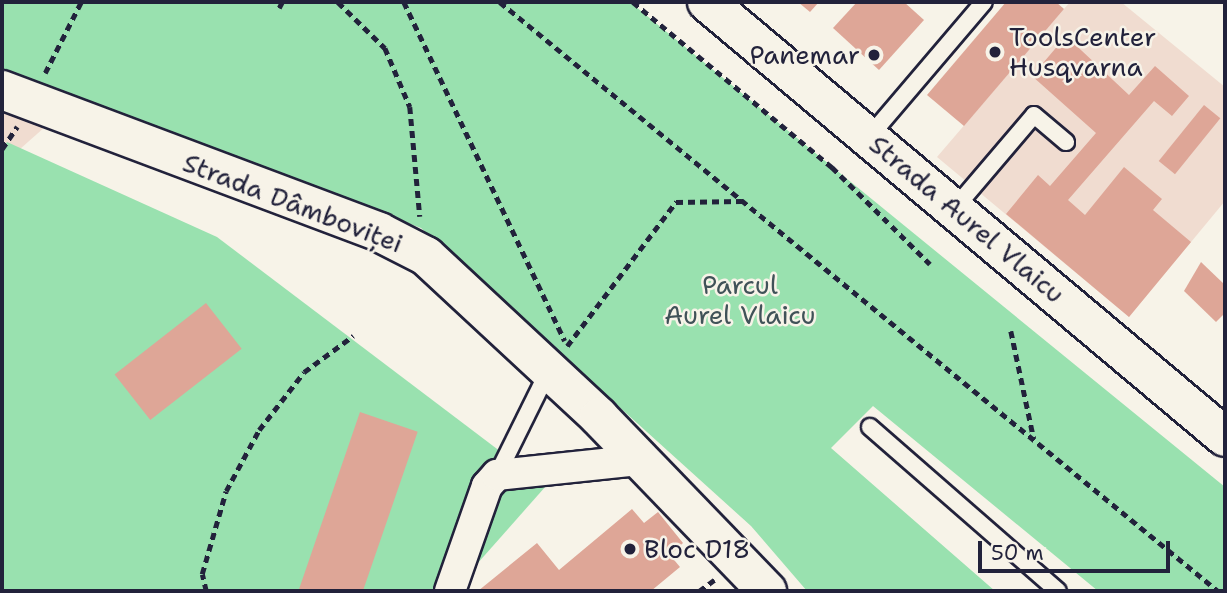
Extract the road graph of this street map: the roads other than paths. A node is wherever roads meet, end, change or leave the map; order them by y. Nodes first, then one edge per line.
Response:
1 (708, 2) edge
2 (984, 2) edge
3 (17, 105) edge
4 (869, 137) junction
5 (1066, 142) dead end
6 (954, 209) junction
7 (558, 357) junction
8 (870, 427) dead end
9 (1225, 438) edge
10 (640, 460) junction
11 (497, 475) junction
12 (450, 591) edge
13 (767, 591) edge
14 (1058, 591) edge

1 - 4 street, Strada Aurel Vlaicu
2 - 4 lane
3 - 7 street, Strada Dâmboviței
4 - 6 street, Strada Aurel Vlaicu
5 - 6 lane
6 - 9 street, Strada Aurel Vlaicu
7 - 10 street, Strada Dâmboviței
7 - 11 lane
8 - 14 lane
10 - 11 street
10 - 13 street, Strada Dâmboviței
11 - 12 street

